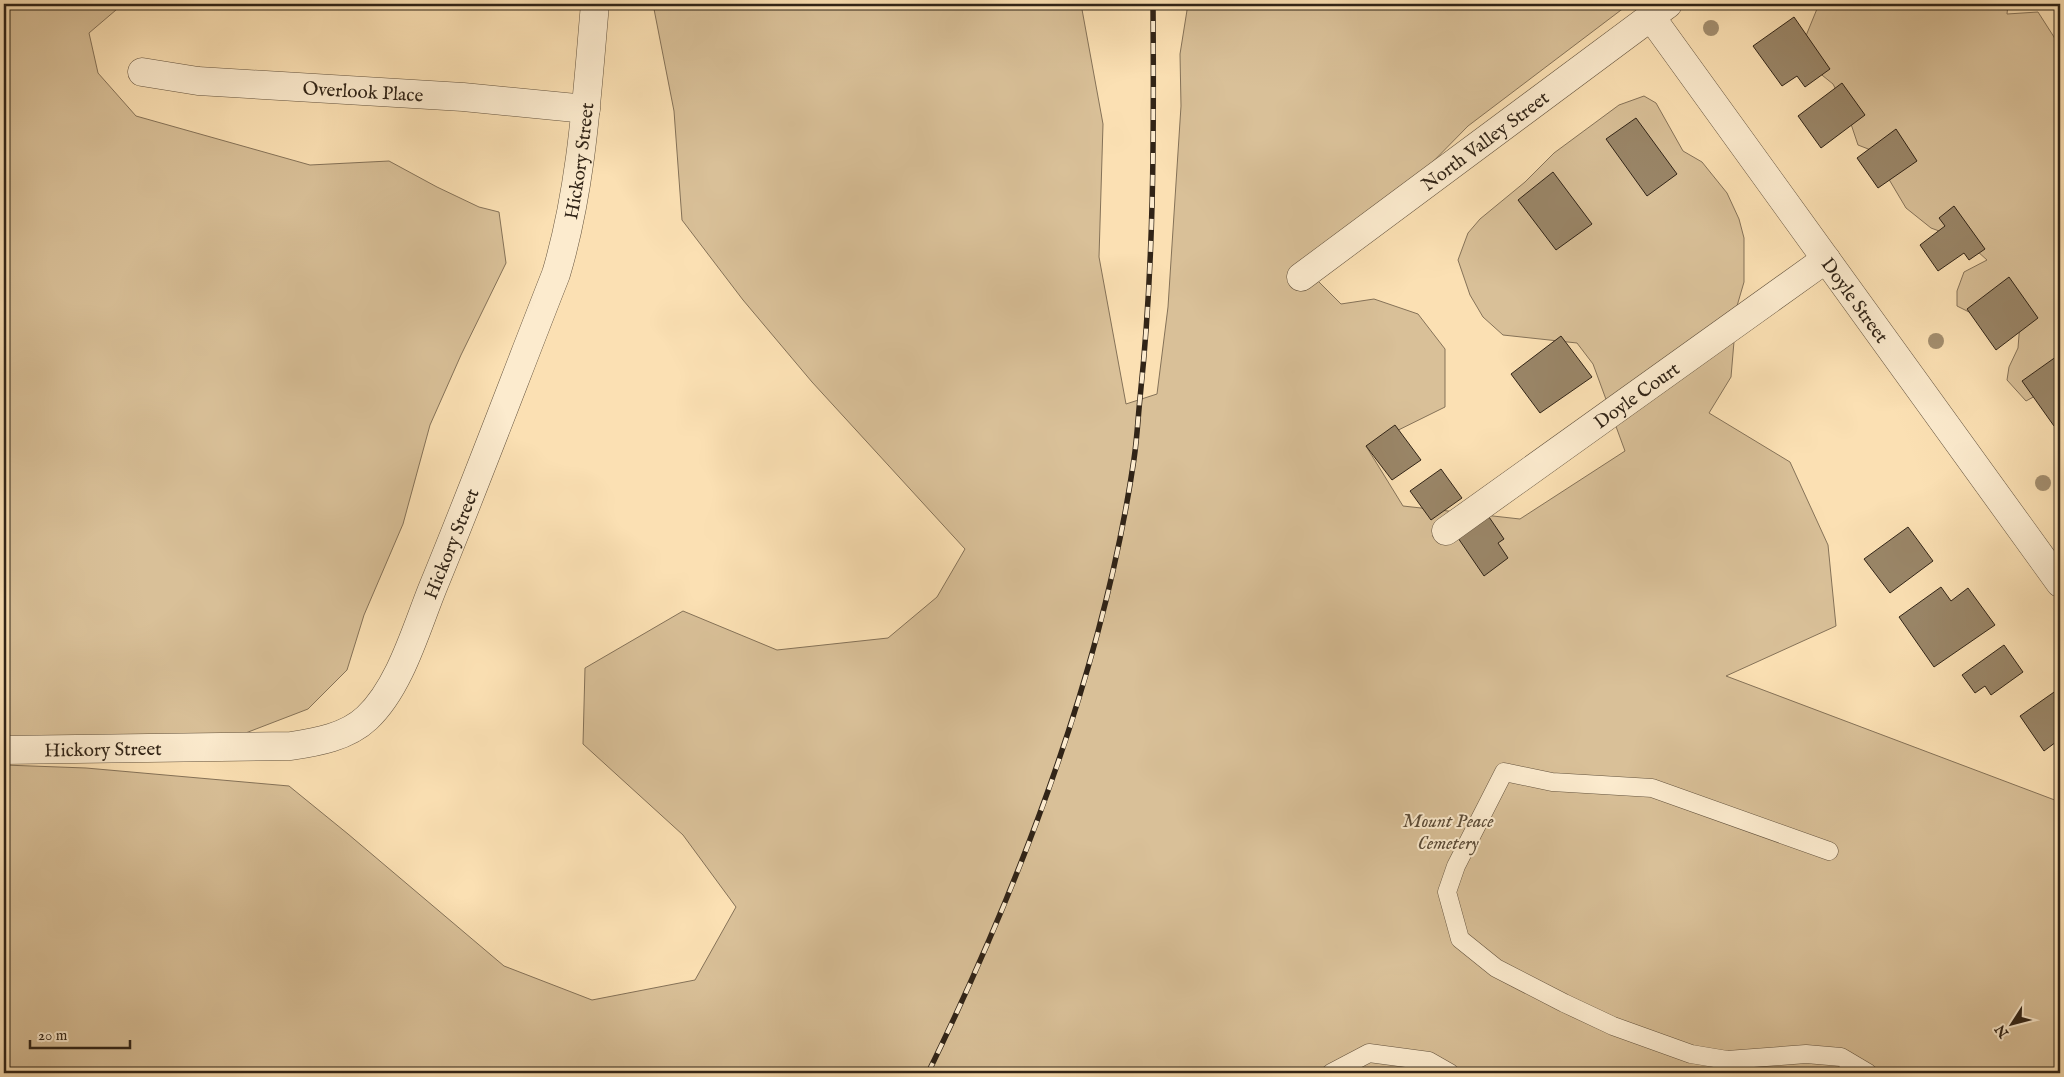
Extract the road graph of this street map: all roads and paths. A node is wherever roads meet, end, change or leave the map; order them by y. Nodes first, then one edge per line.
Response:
1 (595, 4) edge
2 (1659, 10) edge
3 (142, 72) dead end
4 (586, 109) junction
5 (1826, 258) junction
6 (1301, 277) dead end
7 (1446, 531) dead end
8 (2060, 583) edge
9 (4, 750) edge
10 (1829, 850) dead end
11 (1331, 1073) edge
12 (1450, 1073) edge
13 (1868, 1073) edge

1 - 4 street, Hickory Street
2 - 5 street, Doyle Street
2 - 6 street, North Valley Street
3 - 4 street, Overlook Place
4 - 9 street, Hickory Street
5 - 7 street, Doyle Court
5 - 8 street, Doyle Street
10 - 13 lane
11 - 12 lane

